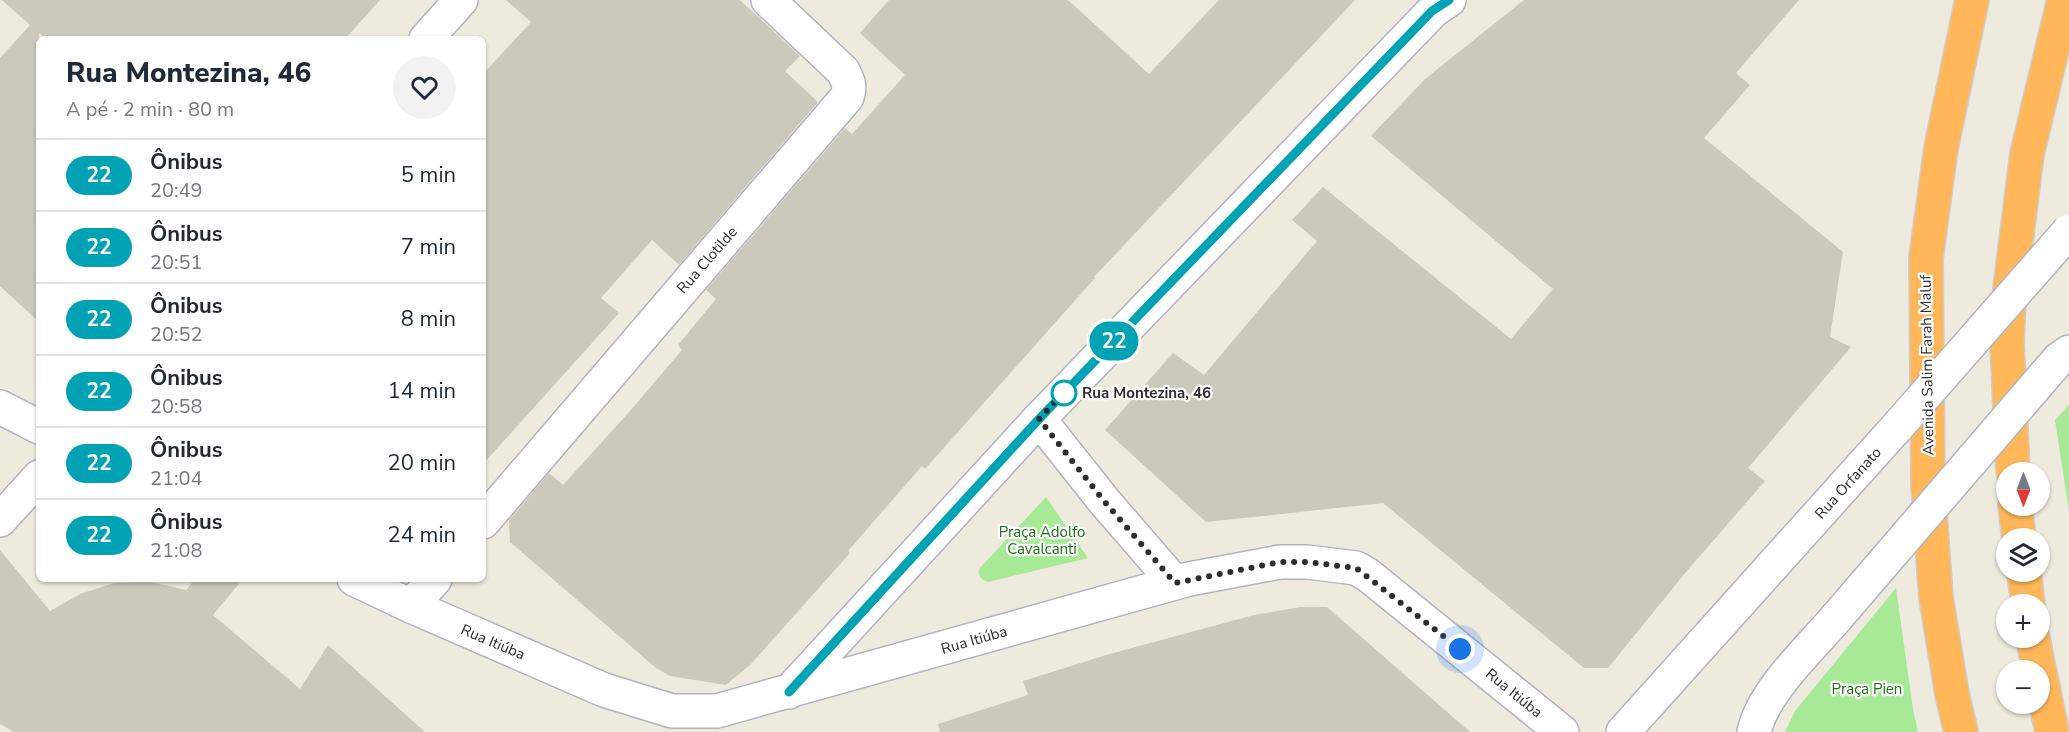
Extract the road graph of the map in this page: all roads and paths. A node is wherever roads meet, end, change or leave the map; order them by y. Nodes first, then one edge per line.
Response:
1 (461, 0) edge
2 (768, 0) edge
3 (1449, 0) edge
4 (1972, 0) edge
5 (2064, 0) edge
6 (429, 36) edge
7 (2069, 231) edge
8 (2057, 363) edge
9 (0, 407) edge
10 (1039, 419) junction
11 (36, 426) edge
12 (2013, 462) edge
13 (36, 480) edge
14 (486, 518) edge
15 (0, 520) edge
16 (360, 582) edge
17 (432, 582) edge
18 (1175, 583) junction
19 (411, 606) junction
20 (789, 692) junction
21 (2048, 714) edge
22 (1562, 732) edge
23 (1623, 732) edge
24 (1754, 732) edge
25 (1961, 732) edge
26 (2052, 732) edge

1 - 6 main road
2 - 14 main road, Rua Clotilde
3 - 10 main road
4 - 25 highway, Avenida Salim Farah Maluf
5 - 12 highway
7 - 23 main road, Rua Orfanato, bridge
8 - 24 main road, bridge
9 - 11 main road
10 - 18 main road
10 - 20 main road
13 - 15 main road
16 - 19 main road, Rua Itiúba
17 - 19 main road
18 - 20 main road, Rua Itiúba
18 - 22 main road, Rua Itiúba
19 - 20 main road, Rua Itiúba
21 - 26 highway

